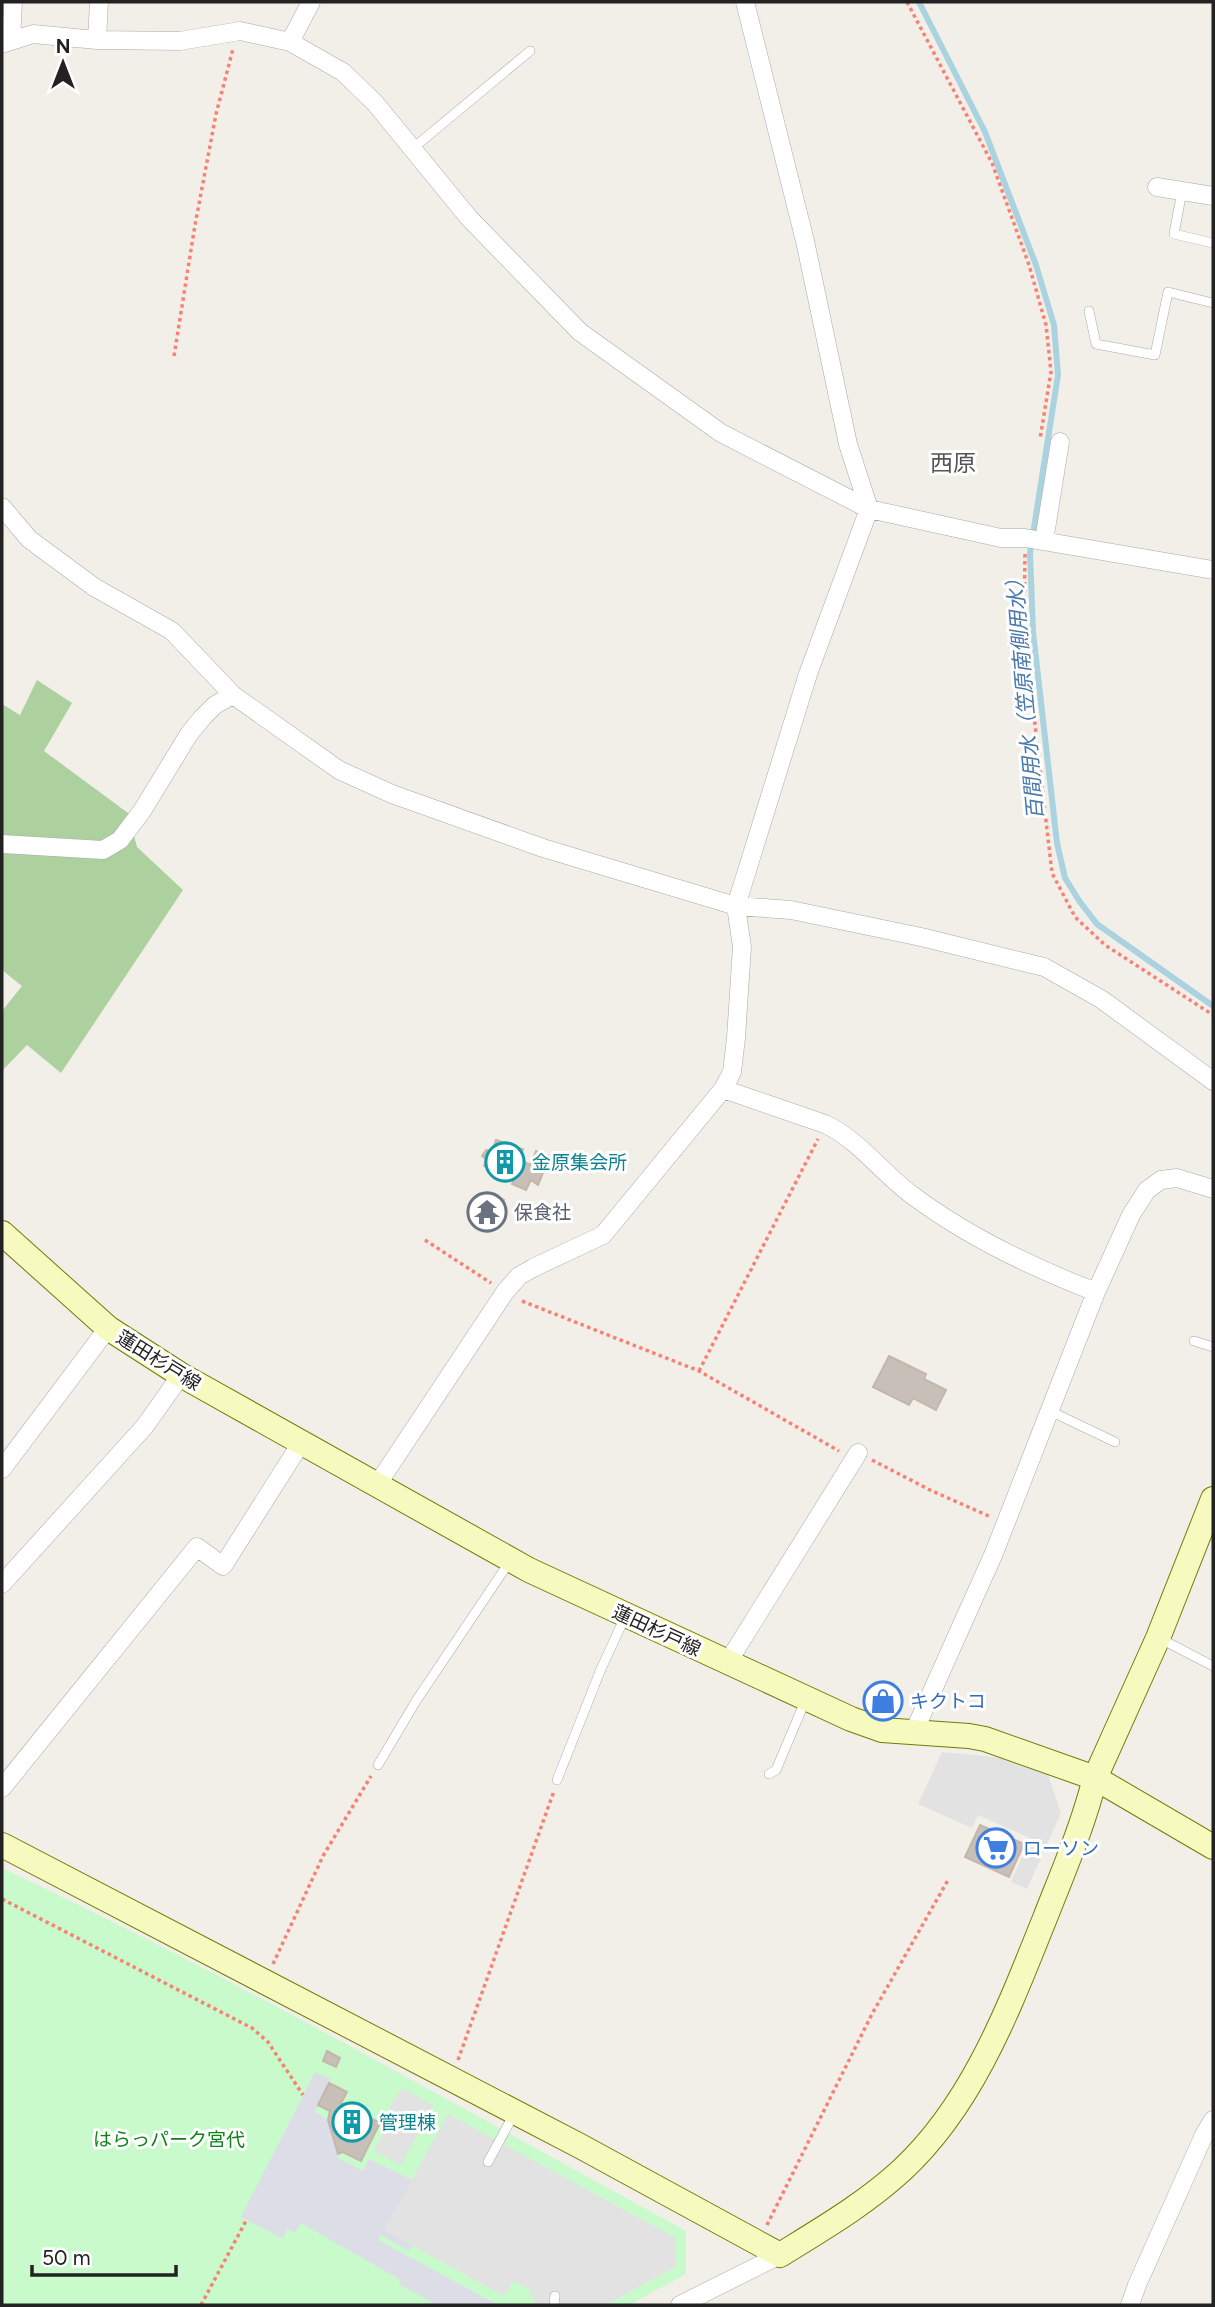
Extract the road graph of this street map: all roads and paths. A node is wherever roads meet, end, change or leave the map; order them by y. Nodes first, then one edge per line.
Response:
1 (13, 2) edge
2 (99, 2) edge
3 (311, 2) edge
4 (745, 2) edge
5 (240, 31) junction
6 (97, 40) junction
7 (6, 42) edge
8 (290, 42) junction
9 (530, 51) dead end
10 (412, 149) junction
11 (1157, 187) dead end
12 (1182, 191) junction
13 (1213, 196) edge
14 (1213, 243) edge
15 (1213, 303) edge
16 (1089, 311) dead end
17 (174, 356) dead end
18 (1060, 442) dead end
19 (2, 507) edge
20 (869, 509) junction
21 (1044, 541) junction
22 (1213, 570) edge
23 (233, 695) junction
24 (2, 844) edge
25 (736, 906) junction
26 (1213, 1081) edge
27 (723, 1089) junction
28 (825, 1124) junction
29 (1213, 1189) edge
30 (2, 1233) edge
31 (425, 1240) dead end
32 (505, 1292) junction
33 (1096, 1292) junction
34 (108, 1328) junction
35 (1194, 1341) dead end
36 (1213, 1347) edge
37 (699, 1371) junction
38 (181, 1376) junction
39 (1049, 1411) junction
40 (1115, 1442) dead end
41 (301, 1443) junction
42 (856, 1456) junction
43 (2, 1469) edge
44 (377, 1485) junction
45 (1213, 1499) edge
46 (1005, 1524) junction
47 (511, 1560) junction
48 (2, 1584) edge
49 (626, 1615) junction
50 (1158, 1638) junction
51 (728, 1662) junction
52 (1213, 1667) edge
53 (806, 1699) junction
54 (913, 1734) junction
55 (378, 1765) joint
56 (769, 1774) dead end
57 (1095, 1778) junction
58 (558, 1780) joint
59 (2, 1788) edge
60 (2, 1845) edge
61 (1213, 1847) edge
62 (948, 1880) dead end
63 (2, 1899) edge
64 (265, 1982) junction
65 (451, 2079) junction
66 (303, 2095) dead end
67 (514, 2112) junction
68 (1213, 2120) edge
69 (488, 2162) dead end
70 (247, 2220) dead end
71 (769, 2249) junction
72 (704, 2299) edge
73 (201, 2305) edge
74 (680, 2305) edge
75 (1130, 2305) edge

1 - 7 street
2 - 6 street
3 - 8 street
4 - 20 street
5 - 6 street
5 - 8 street
5 - 17 path
6 - 7 street
8 - 10 street
9 - 10 lane
10 - 20 street
11 - 12 street
12 - 13 street
12 - 14 lane
15 - 16 lane
18 - 21 street
19 - 23 street
20 - 21 street
20 - 25 street
21 - 22 street
23 - 24 street
23 - 25 street
25 - 26 street
25 - 27 street
27 - 28 street
27 - 32 street
28 - 33 street
28 - 37 path
29 - 33 street
30 - 34 street, 蓮田杉戸線
31 - 32 path
32 - 37 path
32 - 44 street
33 - 39 street
34 - 38 street, 蓮田杉戸線
34 - 43 street
35 - 36 lane
37 - 42 path
38 - 41 street, 蓮田杉戸線
38 - 48 street
39 - 40 lane
39 - 46 street
41 - 44 street, 蓮田杉戸線
41 - 59 street
42 - 46 path
42 - 51 street
44 - 47 street, 蓮田杉戸線
45 - 50 street
46 - 54 street
47 - 49 street, 蓮田杉戸線
47 - 55 lane
49 - 51 street, 蓮田杉戸線
49 - 58 lane
50 - 52 lane
50 - 57 street
51 - 53 street, 蓮田杉戸線
53 - 54 street, 蓮田杉戸線
53 - 56 lane
54 - 57 street, 蓮田杉戸線
55 - 64 path
57 - 61 street, 蓮田杉戸線
57 - 71 street
58 - 65 path
60 - 64 street
62 - 71 path
63 - 66 path
64 - 65 street
65 - 67 street
67 - 69 lane
67 - 71 street
68 - 75 street
70 - 73 path
71 - 72 street
72 - 74 street

